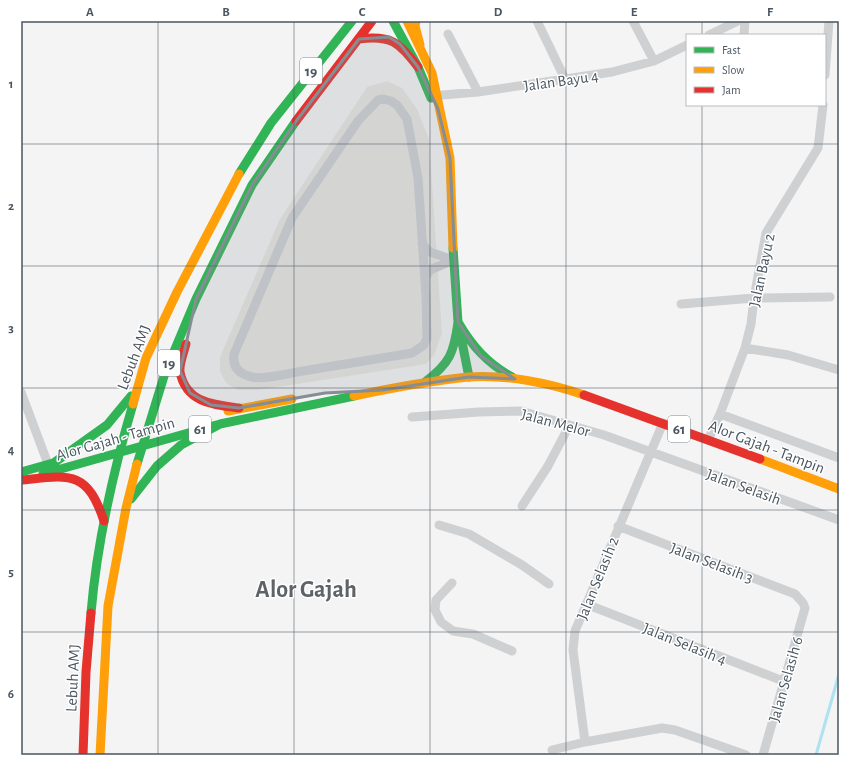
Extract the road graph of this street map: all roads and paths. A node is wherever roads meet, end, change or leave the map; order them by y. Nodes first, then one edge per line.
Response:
1 (340, 21) edge
2 (352, 21) edge
3 (372, 21) edge
4 (393, 21) edge
5 (407, 21) edge
6 (416, 21) edge
7 (537, 21) edge
8 (633, 21) edge
9 (738, 21) edge
10 (745, 21) edge
11 (829, 21) edge
12 (448, 34) dead end
13 (711, 34) edge
14 (744, 34) edge
15 (359, 39) junction
16 (420, 45) junction
17 (686, 45) edge
18 (654, 61) junction
19 (826, 62) edge
20 (418, 67) junction
21 (306, 77) junction
22 (565, 79) junction
23 (478, 92) junction
24 (433, 95) junction
25 (823, 106) edge
26 (422, 244) junction
27 (453, 260) junction
28 (425, 278) junction
29 (830, 297) dead end
30 (754, 298) junction
31 (196, 299) junction
32 (681, 304) dead end
33 (458, 322) junction
34 (745, 348) junction
35 (839, 370) edge
36 (468, 377) junction
37 (515, 379) junction
38 (138, 384) junction
39 (423, 384) junction
40 (383, 390) junction
41 (21, 392) edge
42 (239, 408) junction
43 (217, 414) dead end
44 (720, 414) junction
45 (412, 417) dead end
46 (663, 423) junction
47 (220, 424) junction
48 (569, 426) junction
49 (160, 430) dead end
50 (145, 434) junction
51 (708, 440) junction
52 (118, 441) junction
53 (142, 444) junction
54 (85, 452) dead end
55 (120, 452) junction
56 (650, 452) junction
57 (839, 458) edge
58 (51, 463) junction
59 (21, 478) edge
60 (839, 489) edge
61 (522, 506) dead end
62 (126, 508) junction
63 (839, 520) edge
64 (104, 521) junction
65 (439, 525) dead end
66 (618, 526) junction
67 (452, 583) dead end
68 (549, 584) dead end
69 (803, 603) joint
70 (586, 604) junction
71 (512, 651) dead end
72 (783, 682) junction
73 (585, 742) junction
74 (552, 750) dead end
75 (83, 755) edge
76 (100, 755) edge
77 (746, 755) edge
78 (763, 755) edge

1 - 21 main road
2 - 21 main road, Lebuh AMJ / 19
3 - 15 main road, Lebuh AMJ / 19
4 - 20 main road
5 - 16 main road
6 - 16 main road
7 - 22 street
8 - 18 street
9 - 13 street
10 - 14 street
11 - 19 street
12 - 23 street
15 - 20 main road
15 - 31 main road, Lebuh AMJ / 19
16 - 24 main road
17 - 18 street, Jalan Bayu 4
18 - 22 street, Jalan Bayu 4
20 - 24 main road
21 - 38 main road, Lebuh AMJ / 19
22 - 23 street, Jalan Bayu 4
23 - 24 street, Jalan Bayu 4
24 - 27 main road
25 - 30 street, Jalan Bayu 2
26 - 27 street
26 - 28 street
26 - 28 street
27 - 28 street
27 - 33 main road
29 - 30 street
30 - 32 street
30 - 34 street, Jalan Bayu 2
31 - 42 main road
31 - 50 main road, Lebuh AMJ / 19
33 - 36 main road
33 - 37 main road
33 - 39 main road
34 - 35 street
34 - 44 street, Jalan Bayu 2
36 - 37 main road, Alor Gajah - Tampin / 61
36 - 39 main road, Alor Gajah - Tampin / 61
37 - 46 main road, Alor Gajah - Tampin / 61
38 - 52 main road, Lebuh AMJ / 19
38 - 58 main road
39 - 40 main road, Alor Gajah - Tampin / 61
40 - 42 main road, Alor Gajah - Tampin / 61
40 - 47 main road, Alor Gajah - Tampin / 61
41 - 58 street
42 - 43 main road, Alor Gajah - Tampin / 61
44 - 51 street, Jalan Bayu 2
44 - 57 street
45 - 48 street, Jalan Melor
46 - 51 main road, Alor Gajah - Tampin / 61
46 - 56 street, Jalan Selasih 2
47 - 53 main road, Alor Gajah - Tampin / 61
47 - 62 main road
48 - 56 street, Jalan Melor
48 - 61 street
49 - 50 main road, Alor Gajah - Tampin
50 - 52 main road, Alor Gajah - Tampin
50 - 53 main road, Lebuh AMJ / 19
51 - 60 main road, Alor Gajah - Tampin / 61
52 - 55 main road, Lebuh AMJ / 19
53 - 55 main road, Alor Gajah - Tampin / 61
53 - 62 main road, Lebuh AMJ / 19
54 - 58 main road, Alor Gajah - Tampin
55 - 59 main road, Alor Gajah - Tampin / 61
55 - 64 main road, Lebuh AMJ / 19
56 - 63 street, Jalan Selasih
56 - 66 street, Jalan Selasih 2
58 - 59 main road, Alor Gajah - Tampin
59 - 64 main road
62 - 76 main road, Lebuh AMJ / 19
64 - 75 main road, Lebuh AMJ / 19
65 - 68 street
66 - 69 street, Jalan Selasih 3
66 - 70 street, Jalan Selasih 2
67 - 71 street
69 - 72 street, Jalan Selasih 6
70 - 72 street, Jalan Selasih 4
70 - 73 street, Jalan Selasih 2
72 - 78 street, Jalan Selasih 6
73 - 74 street
73 - 77 street

